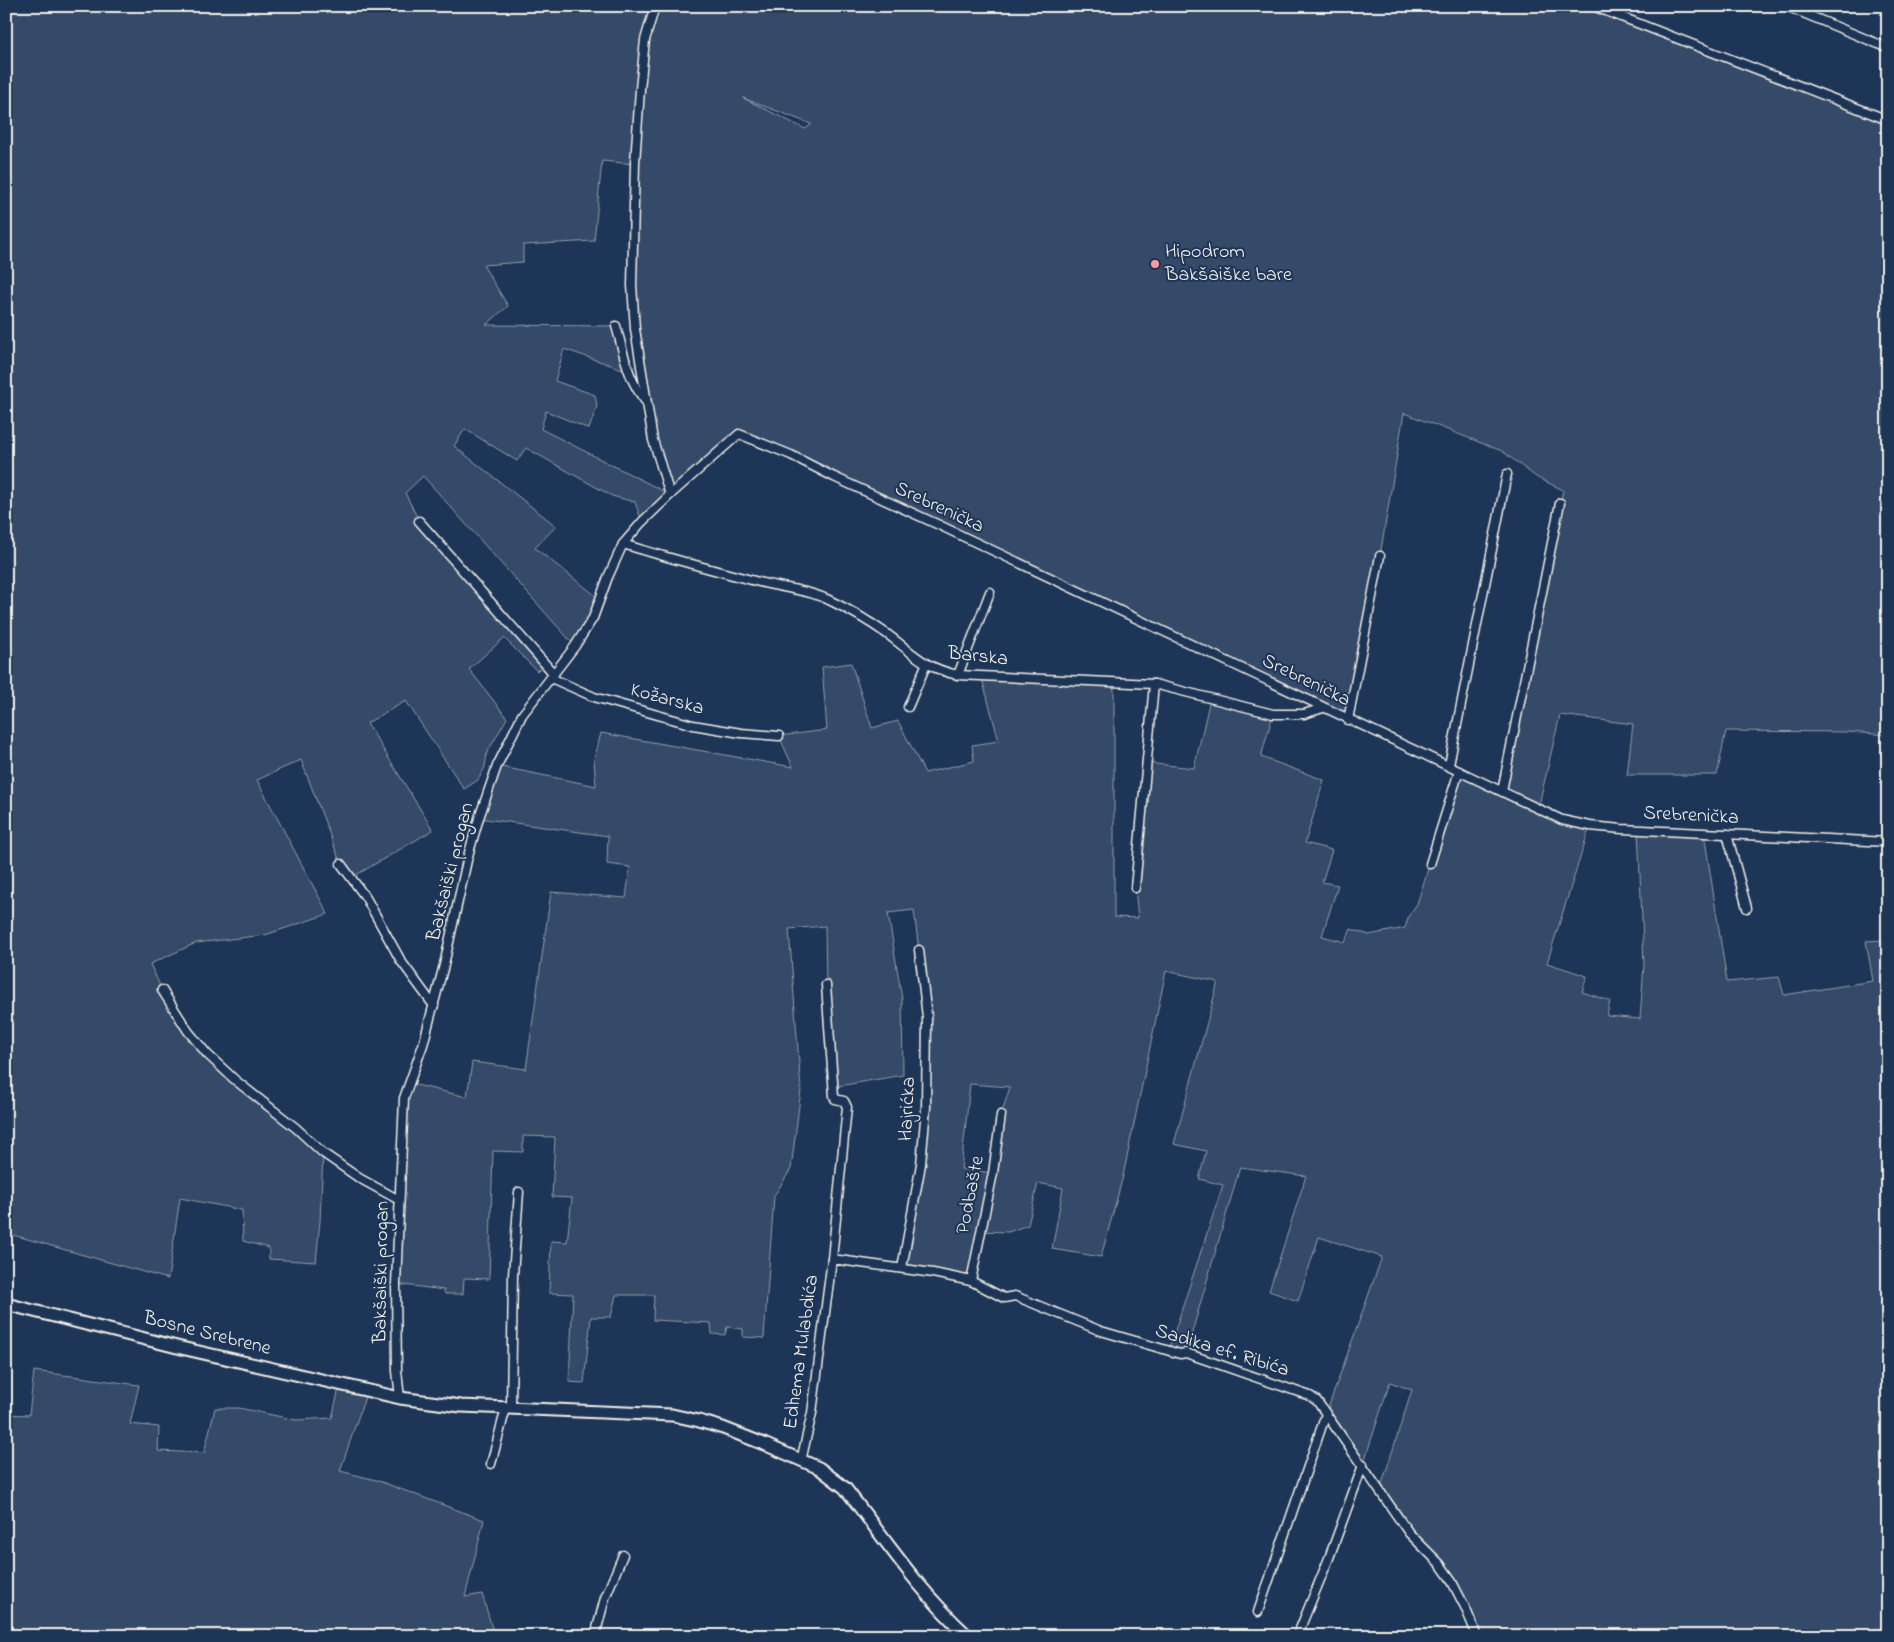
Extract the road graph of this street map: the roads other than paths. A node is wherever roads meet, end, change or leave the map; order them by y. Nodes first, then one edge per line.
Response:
1 (655, 6) edge
2 (1593, 6) edge
3 (1786, 6) edge
4 (1888, 48) edge
5 (1888, 120) edge
6 (616, 326) dead end
7 (647, 403) junction
8 (739, 434) joint
9 (1507, 474) dead end
10 (670, 494) junction
11 (1560, 503) dead end
12 (419, 521) dead end
13 (623, 544) junction
14 (1380, 556) dead end
15 (990, 592) dead end
16 (926, 664) junction
17 (958, 675) junction
18 (553, 676) junction
19 (1154, 684) junction
20 (908, 707) dead end
21 (1324, 708) junction
22 (1348, 720) junction
23 (779, 736) dead end
24 (1449, 766) junction
25 (1460, 771) junction
26 (1502, 791) junction
27 (1727, 834) junction
28 (1888, 842) edge
29 (341, 864) dead end
30 (1430, 864) dead end
31 (1135, 888) dead end
32 (1747, 908) dead end
33 (919, 950) dead end
34 (826, 985) dead end
35 (162, 990) dead end
36 (434, 1006) junction
37 (1002, 1115) dead end
38 (519, 1192) dead end
39 (399, 1200) junction
40 (832, 1259) junction
41 (844, 1261) joint
42 (902, 1268) junction
43 (971, 1281) junction
44 (6, 1304) edge
45 (400, 1398) junction
46 (508, 1408) junction
47 (1326, 1414) junction
48 (802, 1461) junction
49 (491, 1464) dead end
50 (1362, 1465) junction
51 (623, 1555) dead end
52 (1258, 1612) dead end
53 (594, 1636) edge
54 (968, 1636) edge
55 (1297, 1636) edge
56 (1475, 1636) edge

1 - 7 street
2 - 5 street
3 - 4 street
6 - 7 street
7 - 10 street
8 - 10 street, Bakšaiški progan
8 - 21 street, Srebrenička
9 - 24 street
10 - 13 street, Bakšaiški progan
11 - 26 street
12 - 18 street
13 - 16 street, Barska
13 - 18 street, Bakšaiški progan
14 - 22 street
15 - 17 street
16 - 17 street, Barska
16 - 20 street
17 - 19 street, Barska
18 - 23 street, Kožarska
18 - 36 street, Bakšaiški progan
19 - 21 street, Barska
19 - 31 street
21 - 22 street, Srebrenička
22 - 24 street, Srebrenička
24 - 25 street, Srebrenička
25 - 26 street, Srebrenička
25 - 30 street
26 - 27 street, Srebrenička
27 - 28 street, Srebrenička
27 - 32 street
29 - 36 street
33 - 42 street, Hajrićka
34 - 40 street
35 - 39 street
36 - 39 street, Bakšaiški progan
37 - 43 street, Podbašte
38 - 46 street
39 - 45 street, Bakšaiški progan
40 - 41 street, Edhema Mulabdića
40 - 48 street, Edhema Mulabdića
41 - 42 street, Sadika ef. Ribića
42 - 43 street, Sadika ef. Ribića
43 - 47 street, Sadika ef. Ribića
44 - 45 street, Bosne Srebrene
45 - 46 street, Bosne Srebrene
46 - 48 street, Bosne Srebrene
46 - 49 street
47 - 50 street, Sadika ef. Ribića
47 - 52 street
48 - 54 street, Bosne Srebrene
50 - 55 street
50 - 56 street, Sadika ef. Ribića
51 - 53 street

